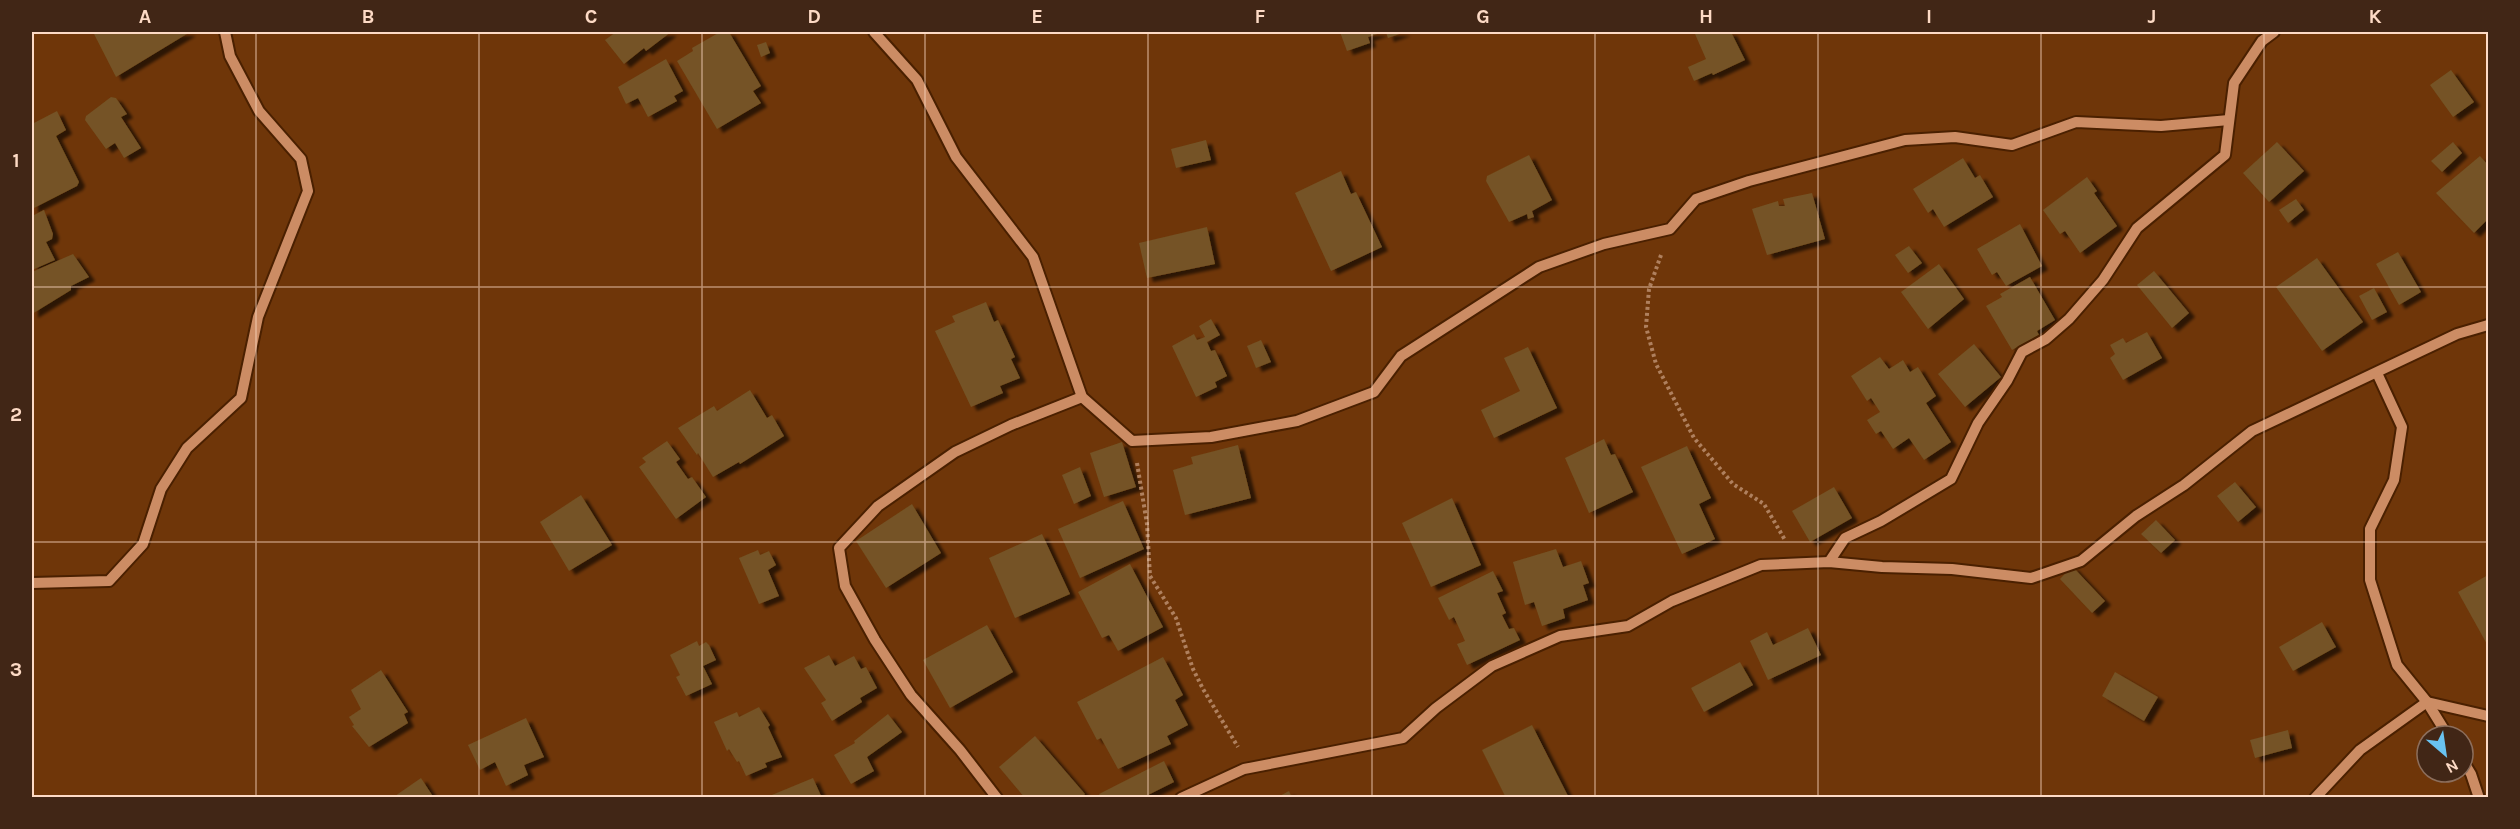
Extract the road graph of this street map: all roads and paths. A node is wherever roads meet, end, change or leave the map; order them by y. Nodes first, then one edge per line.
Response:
1 (225, 32) edge
2 (874, 32) edge
3 (2274, 32) edge
4 (2229, 120) junction
5 (1670, 229) junction
6 (2488, 325) edge
7 (2377, 373) junction
8 (1082, 397) junction
9 (1132, 441) junction
10 (1829, 562) junction
11 (1794, 563) junction
12 (32, 583) edge
13 (2427, 702) junction
14 (2488, 717) edge
15 (2441, 724) edge
16 (1249, 769) junction
17 (997, 798) edge
18 (1181, 798) edge
19 (2315, 798) edge

1 - 12 street
2 - 8 street
3 - 4 street
4 - 5 street
4 - 10 street
5 - 9 street
5 - 11 path
6 - 7 street
7 - 10 street
7 - 13 street
8 - 9 street
8 - 17 street
9 - 16 path
10 - 11 street
11 - 16 street
13 - 14 street
13 - 15 street
13 - 19 street
16 - 18 street

